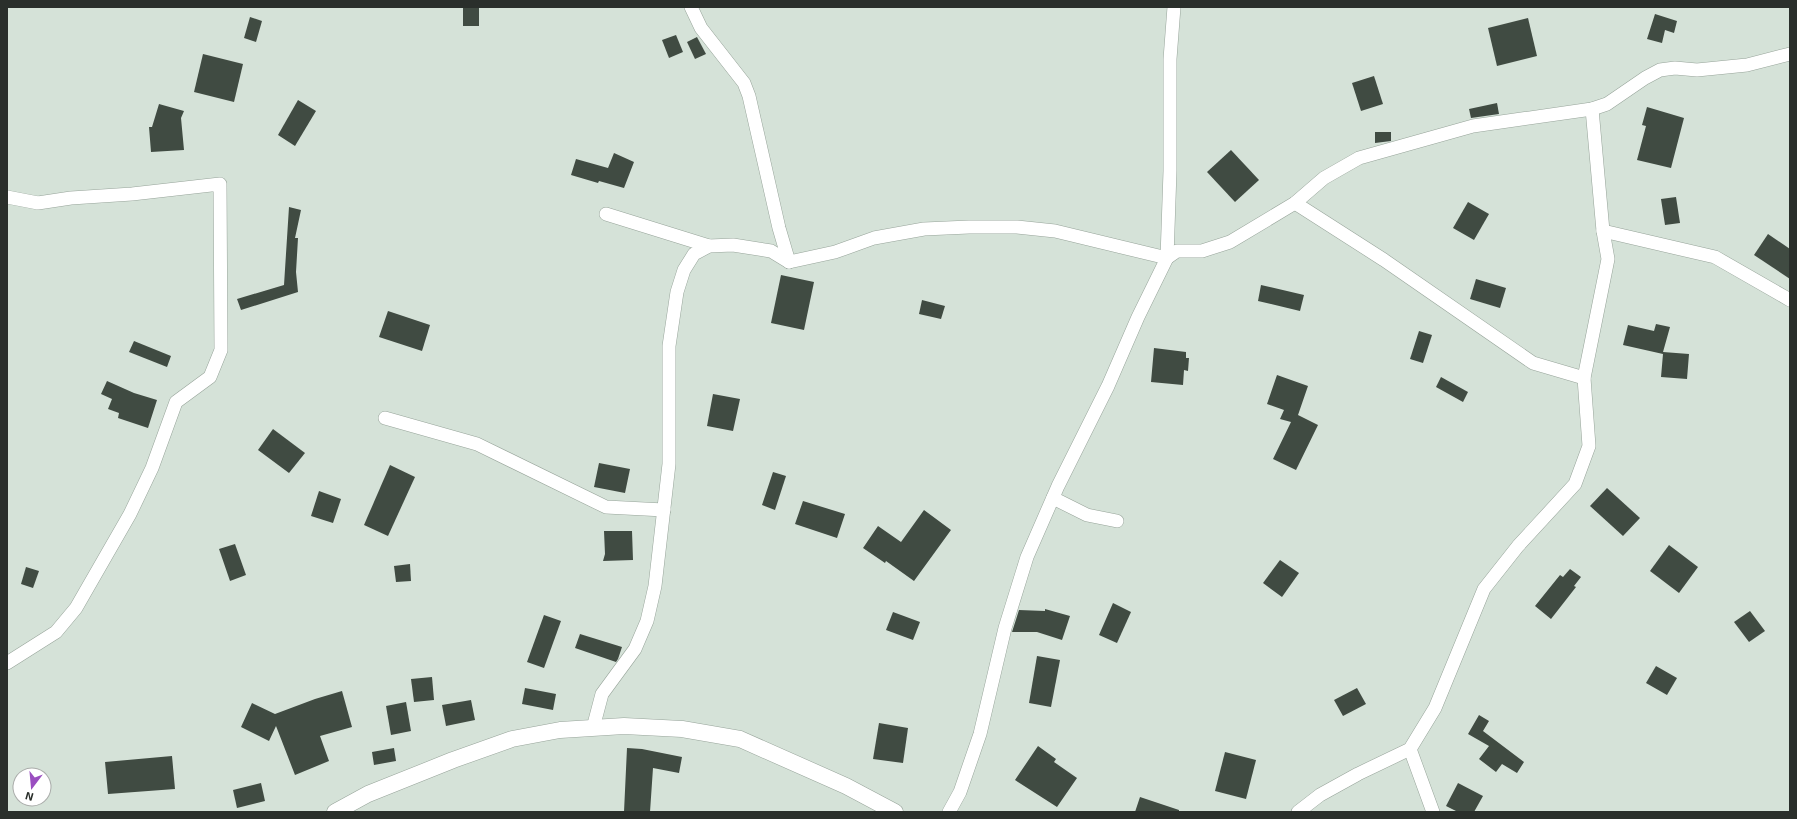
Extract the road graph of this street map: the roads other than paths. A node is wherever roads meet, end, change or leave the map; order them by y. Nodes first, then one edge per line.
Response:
1 (692, 7) edge
2 (1174, 7) edge
3 (1790, 54) edge
4 (1592, 109) junction
5 (7, 197) edge
6 (1295, 203) junction
7 (606, 214) dead end
8 (1603, 231) junction
9 (709, 246) junction
10 (1167, 258) junction
11 (789, 262) junction
12 (1790, 300) edge
13 (1584, 378) junction
14 (385, 418) dead end
15 (1053, 498) junction
16 (664, 510) junction
17 (1117, 522) dead end
18 (7, 664) edge
19 (593, 728) junction
20 (1410, 749) junction
21 (335, 812) edge
22 (895, 812) edge
23 (949, 812) edge
24 (1298, 812) edge
25 (1432, 812) edge

1 - 11 street
2 - 10 street
3 - 4 street
4 - 6 street
4 - 8 street
5 - 18 street
6 - 10 street
6 - 13 street
7 - 9 street
8 - 12 street
8 - 13 street
9 - 11 street
9 - 16 street
10 - 11 street
10 - 15 street
13 - 20 street
14 - 16 street
15 - 17 street
15 - 23 street
16 - 19 street
19 - 21 street
19 - 22 street
20 - 24 street
20 - 25 street

